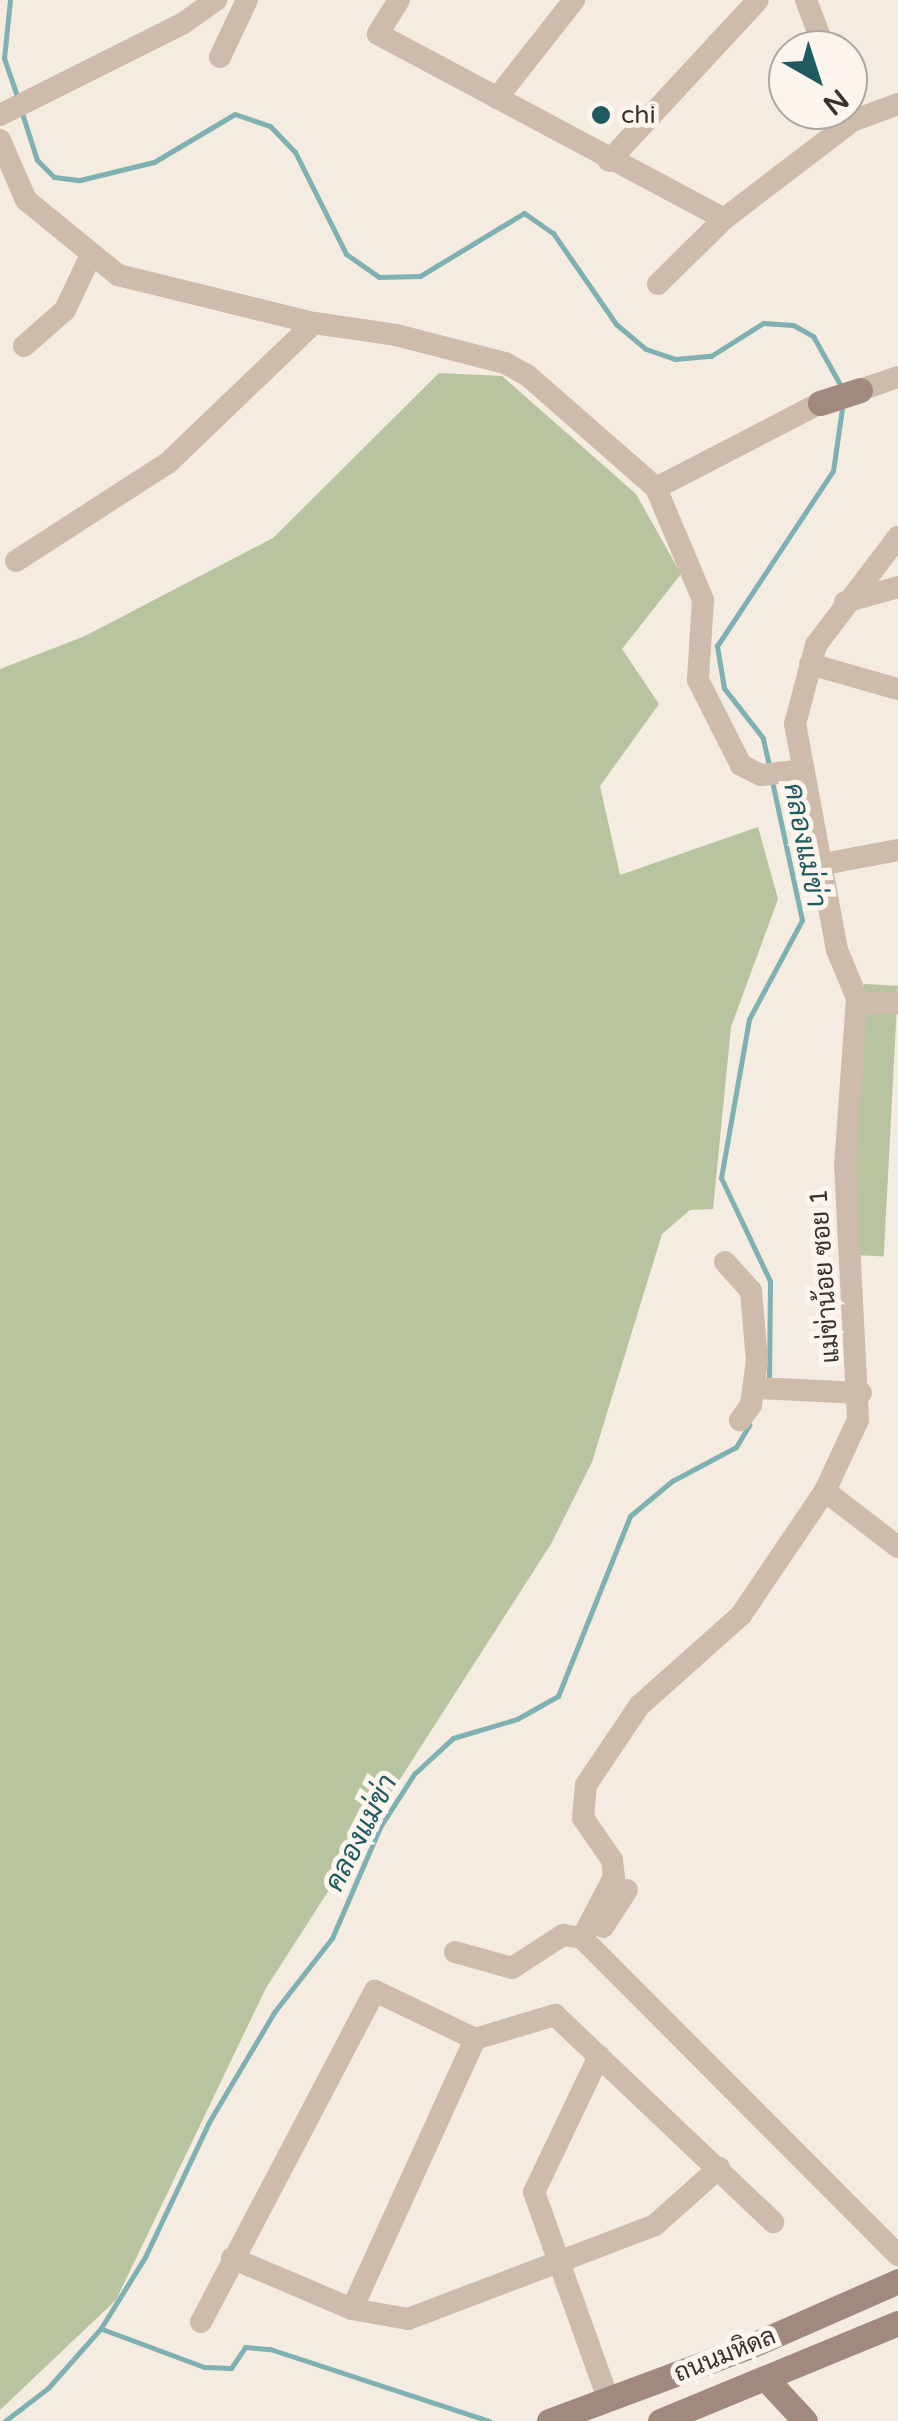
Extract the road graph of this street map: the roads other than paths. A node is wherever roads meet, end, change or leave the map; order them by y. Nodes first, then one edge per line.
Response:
1 (216, 0) edge
2 (246, 0) edge
3 (399, 0) edge
4 (574, 0) edge
5 (758, 0) edge
6 (806, 0) edge
7 (817, 30) edge
8 (220, 57) dead end
9 (498, 98) junction
10 (898, 104) edge
11 (868, 112) edge
12 (3, 114) edge
13 (833, 130) edge
14 (0, 140) edge
15 (609, 161) junction
16 (724, 219) junction
17 (90, 258) junction
18 (658, 284) dead end
19 (314, 323) junction
20 (24, 346) dead end
21 (898, 378) edge
22 (860, 390) joint
23 (820, 403) joint
24 (656, 488) junction
25 (898, 536) edge
26 (16, 561) dead end
27 (898, 587) edge
28 (845, 602) junction
29 (810, 664) junction
30 (898, 689) edge
31 (804, 770) junction
32 (898, 850) edge
33 (818, 865) junction
34 (857, 1003) junction
35 (898, 1003) edge
36 (725, 1262) dead end
37 (765, 1388) junction
38 (861, 1393) junction
39 (740, 1420) dead end
40 (825, 1491) junction
41 (898, 1547) edge
42 (627, 1890) dead end
43 (586, 1942) junction
44 (455, 1952) dead end
45 (475, 2039) junction
46 (599, 2056) junction
47 (718, 2168) junction
48 (773, 2222) dead end
49 (898, 2255) edge
50 (232, 2258) junction
51 (556, 2264) junction
52 (898, 2281) edge
53 (352, 2308) junction
54 (201, 2322) dead end
55 (898, 2324) edge
56 (768, 2380) junction
57 (608, 2400) junction
58 (549, 2421) edge
59 (660, 2421) edge
60 (805, 2421) edge

1 - 12 street
2 - 8 street
3 - 9 street
4 - 9 street
5 - 15 street
6 - 7 street
9 - 15 street
10 - 11 street
13 - 16 street
14 - 17 street
15 - 16 street
16 - 18 street
17 - 19 street
17 - 20 street
19 - 24 street
19 - 26 street
21 - 22 street
22 - 23 main road
23 - 24 street
24 - 31 street
25 - 28 street, แม่ข่าน้อย ซอย 1
27 - 28 street
28 - 29 street, แม่ข่าน้อย ซอย 1
29 - 30 street
29 - 31 street, แม่ข่าน้อย ซอย 1
31 - 33 street, แม่ข่าน้อย ซอย 1
32 - 33 street
33 - 34 street, แม่ข่าน้อย ซอย 1
34 - 35 street
34 - 38 street, แม่ข่าน้อย ซอย 1
36 - 37 street
37 - 38 street
37 - 39 street
38 - 40 street, แม่ข่าน้อย ซอย 1
40 - 41 street
40 - 43 street, แม่ข่าน้อย ซอย 1
42 - 43 street
43 - 44 street
43 - 49 street
45 - 46 street
45 - 50 street
45 - 53 street
46 - 47 street
46 - 51 street
47 - 48 street
47 - 51 street
50 - 53 street
50 - 54 street
51 - 53 street
51 - 57 street
52 - 57 main road, ถนนมหิดล
55 - 56 main road, ถนนมหิดล
56 - 59 main road, ถนนมหิดล
56 - 60 main road
57 - 58 main road, ถนนมหิดล

